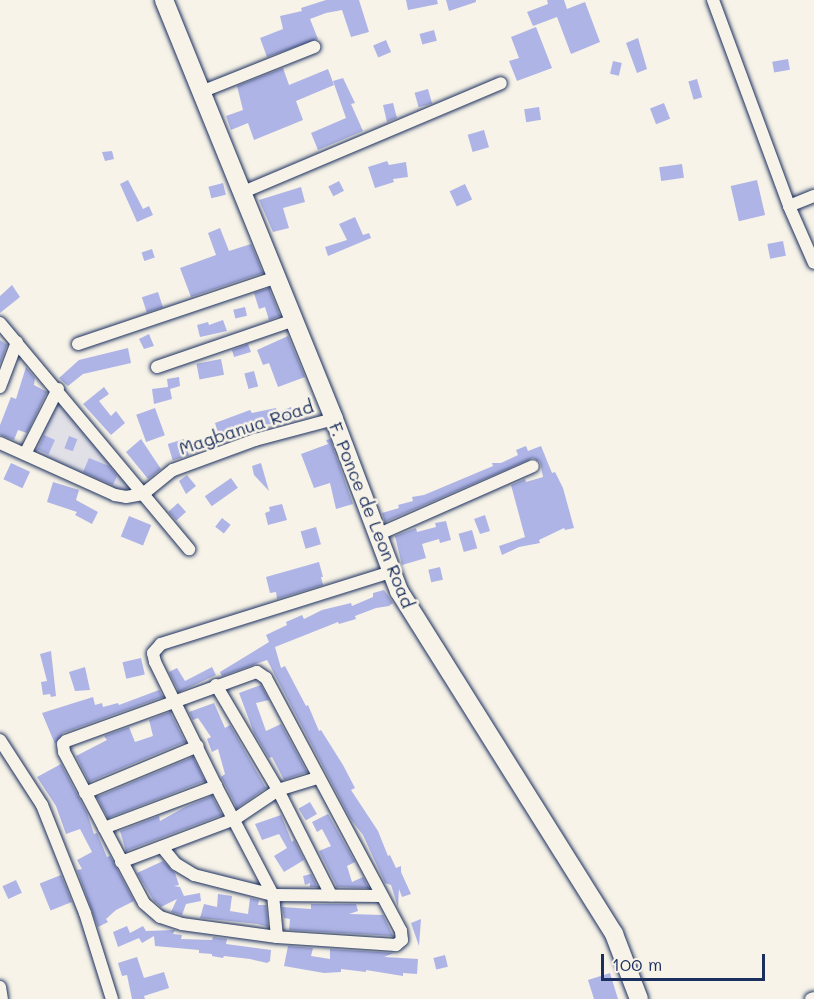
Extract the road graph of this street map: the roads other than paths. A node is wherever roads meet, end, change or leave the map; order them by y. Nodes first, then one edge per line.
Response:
1 (164, 0) edge
2 (713, 0) edge
3 (314, 47) dead end
4 (501, 83) dead end
5 (201, 92) junction
6 (241, 193) junction
7 (814, 196) edge
8 (789, 206) junction
9 (814, 263) edge
10 (277, 277) junction
11 (294, 320) junction
12 (0, 323) edge
13 (17, 342) junction
14 (78, 344) dead end
15 (157, 367) dead end
16 (0, 387) edge
17 (58, 389) junction
18 (334, 419) junction
19 (0, 444) edge
20 (25, 454) junction
21 (533, 466) dead end
22 (143, 494) junction
23 (379, 534) junction
24 (189, 549) dead end
25 (391, 572) junction
26 (216, 685) junction
27 (174, 700) junction
28 (0, 740) edge
29 (198, 746) junction
30 (317, 778) junction
31 (216, 786) junction
32 (278, 790) junction
33 (85, 793) junction
34 (235, 819) junction
35 (104, 828) junction
36 (162, 847) junction
37 (121, 862) junction
38 (273, 895) junction
39 (331, 895) junction
40 (381, 896) junction
41 (277, 937) junction
42 (0, 987) edge
43 (2, 999) edge
44 (112, 999) edge
45 (639, 999) edge

1 - 5 street, F. Ponce de Leon Road
2 - 8 street
3 - 5 street
4 - 6 street
5 - 6 street, F. Ponce de Leon Road
6 - 10 street, F. Ponce de Leon Road
7 - 8 street
8 - 9 street
10 - 11 street, F. Ponce de Leon Road
10 - 14 street
11 - 15 street
11 - 18 street, F. Ponce de Leon Road
12 - 13 street
13 - 16 street
13 - 17 street
17 - 20 street
17 - 22 street
18 - 22 street, Magbanua Road
18 - 23 street, F. Ponce de Leon Road
19 - 20 street
20 - 22 street
21 - 23 street
22 - 24 street
23 - 25 street, F. Ponce de Leon Road
25 - 27 street
25 - 45 street, F. Ponce de Leon Road
26 - 27 street
26 - 30 street
26 - 32 street
27 - 29 street
27 - 33 street
28 - 44 street
29 - 31 street
29 - 33 street
30 - 32 street
30 - 40 street
31 - 34 street
31 - 35 street
32 - 34 street
32 - 39 street
33 - 35 street
34 - 36 street
34 - 38 street
35 - 37 street
36 - 37 street
36 - 38 street
37 - 41 street
38 - 39 street
38 - 41 street
39 - 40 street
40 - 41 street
42 - 43 street

